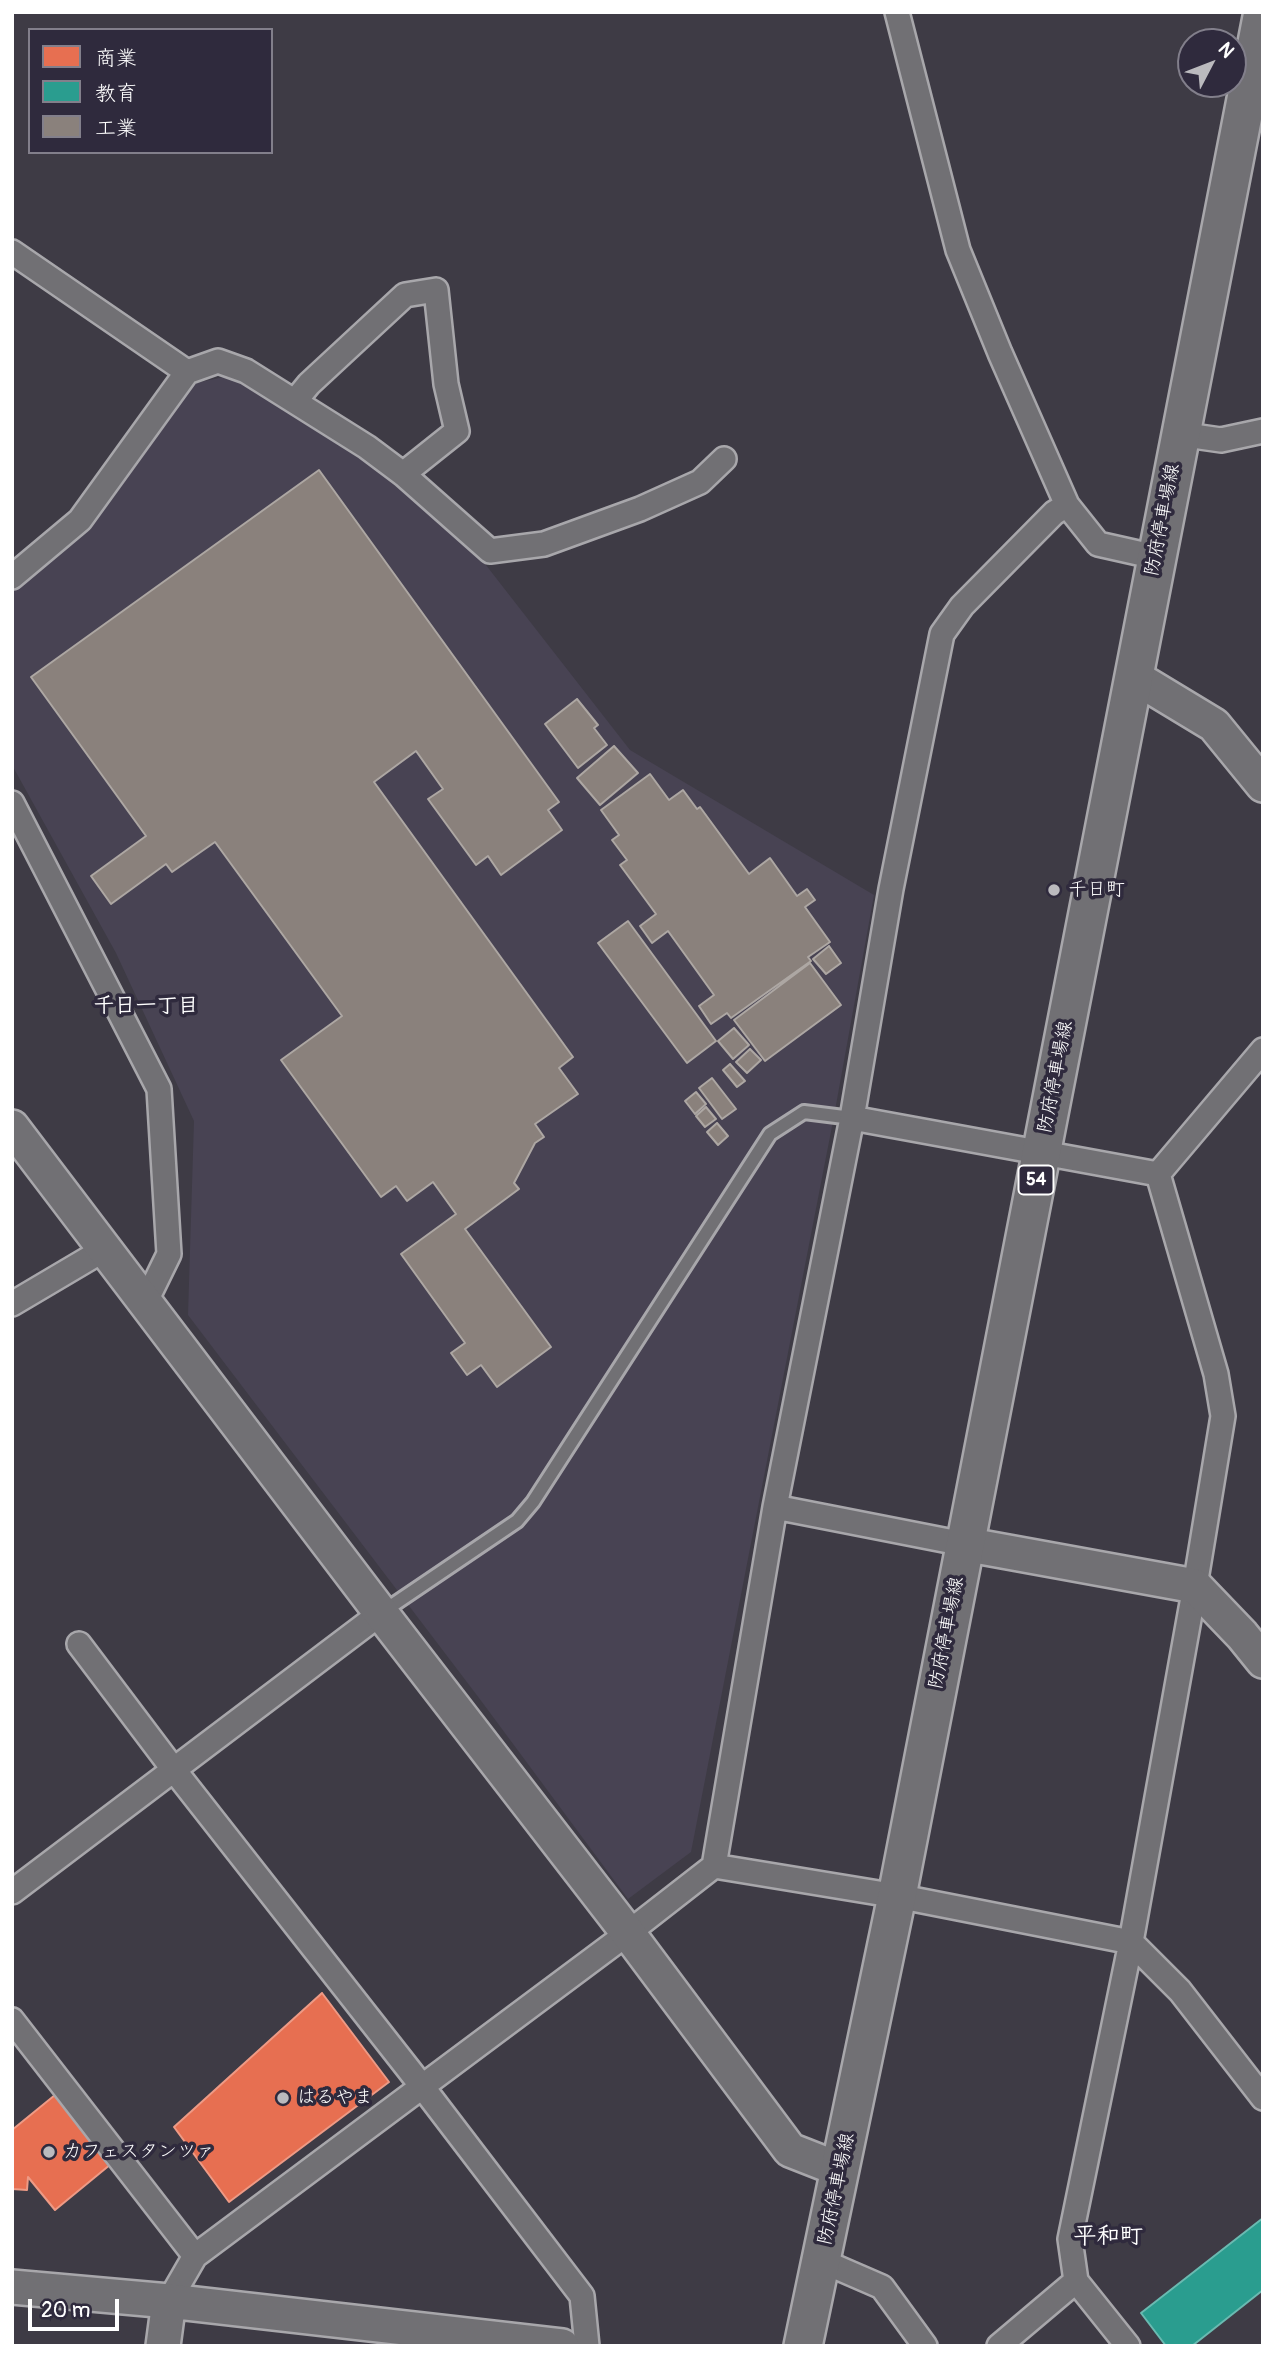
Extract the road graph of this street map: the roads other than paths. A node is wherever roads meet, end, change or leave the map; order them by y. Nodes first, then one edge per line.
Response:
1 (897, 12) edge
2 (1263, 12) edge
3 (1258, 58) edge
4 (12, 252) edge
5 (187, 372) junction
6 (295, 401) junction
7 (1263, 431) edge
8 (1179, 434) junction
9 (724, 459) dead end
10 (403, 474) junction
11 (1068, 505) junction
12 (1156, 557) junction
13 (12, 577) edge
14 (1133, 676) junction
15 (1263, 785) edge
16 (12, 803) edge
17 (1263, 1050) edge
18 (852, 1118) junction
19 (12, 1127) edge
20 (1042, 1153) junction
21 (1158, 1174) junction
22 (105, 1248) junction
23 (146, 1301) junction
24 (12, 1304) edge
25 (775, 1507) junction
26 (964, 1544) junction
27 (1195, 1586) junction
28 (381, 1613) junction
29 (79, 1644) dead end
30 (1263, 1661) edge
31 (174, 1770) junction
32 (714, 1866) junction
33 (12, 1892) edge
34 (897, 1896) junction
35 (628, 1933) junction
36 (1131, 1942) junction
37 (12, 2020) edge
38 (421, 2085) junction
39 (1263, 2098) edge
40 (841, 2170) junction
41 (195, 2256) junction
42 (822, 2261) junction
43 (1076, 2281) junction
44 (12, 2287) edge
45 (169, 2301) junction
46 (163, 2346) edge
47 (562, 2346) edge
48 (587, 2346) edge
49 (803, 2346) edge
50 (925, 2346) edge
51 (999, 2346) edge
52 (1128, 2346) edge

1 - 11 street
2 - 3 main road, 防府停車場線 / 54
3 - 8 main road, 防府停車場線 / 54
4 - 5 street
5 - 6 street
5 - 13 street
6 - 10 street
6 - 10 street
7 - 8 street
8 - 12 main road, 防府停車場線 / 54
9 - 10 street
11 - 12 street
11 - 18 street
12 - 14 main road, 防府停車場線 / 54
14 - 15 street
14 - 20 main road, 防府停車場線 / 54
16 - 23 street
17 - 21 street
18 - 20 street
18 - 25 street
18 - 28 lane
19 - 22 street
20 - 21 street
20 - 26 main road, 防府停車場線 / 54
21 - 27 street
22 - 23 street
22 - 24 street
23 - 28 street
25 - 26 street
25 - 32 street
26 - 27 street
26 - 34 main road, 防府停車場線 / 54
27 - 30 street
27 - 36 street
28 - 31 street
28 - 35 street
29 - 31 street
31 - 33 street
31 - 38 street
32 - 34 street
32 - 35 street
34 - 36 street
34 - 40 main road, 防府停車場線 / 54
35 - 38 street
35 - 40 street
36 - 39 street
36 - 43 street
37 - 41 street
38 - 41 street
38 - 48 street
40 - 42 main road, 防府停車場線 / 54
41 - 45 street
42 - 49 main road, 防府停車場線 / 54
42 - 50 street
43 - 51 street
43 - 52 street
44 - 45 street
45 - 46 street
45 - 47 street

